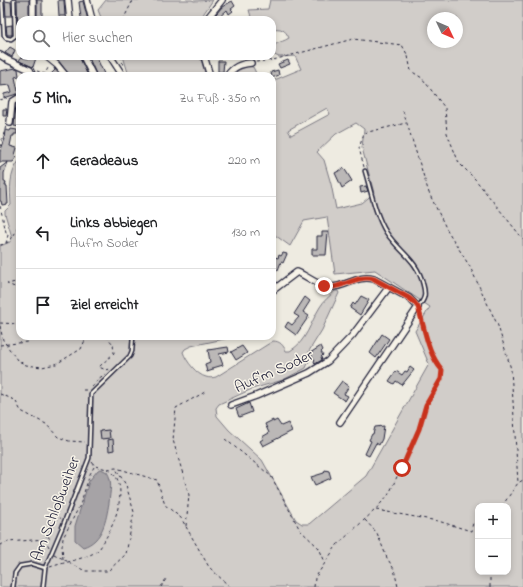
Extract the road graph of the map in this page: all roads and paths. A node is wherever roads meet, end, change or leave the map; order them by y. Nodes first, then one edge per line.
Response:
1 (2, 0) edge
2 (14, 0) edge
3 (33, 0) edge
4 (68, 0) edge
5 (87, 0) edge
6 (133, 0) edge
7 (222, 0) edge
8 (33, 16) edge
9 (70, 16) edge
10 (91, 16) edge
11 (125, 16) edge
12 (209, 16) edge
13 (0, 55) edge
14 (276, 59) edge
15 (52, 60) joint
16 (86, 60) edge
17 (113, 60) edge
18 (205, 60) edge
19 (273, 60) edge
20 (251, 63) joint
21 (30, 72) edge
22 (46, 72) edge
23 (62, 72) edge
24 (91, 72) edge
25 (120, 72) edge
26 (209, 72) edge
27 (231, 72) edge
28 (16, 100) edge
29 (403, 112) dead end
30 (406, 122) junction
31 (10, 123) joint
32 (0, 147) edge
33 (365, 171) joint
34 (0, 206) edge
35 (16, 229) edge
36 (523, 239) edge
37 (6, 243) junction
38 (0, 245) edge
39 (16, 282) edge
40 (16, 287) edge
41 (388, 287) junction
42 (276, 288) edge
43 (418, 307) junction
44 (0, 323) edge
45 (16, 324) edge
46 (0, 326) edge
47 (28, 340) edge
48 (85, 340) edge
49 (110, 340) edge
50 (132, 340) edge
51 (0, 345) edge
52 (7, 345) junction
53 (83, 390) dead end
54 (89, 390) junction
55 (205, 392) dead end
56 (0, 394) edge
57 (91, 394) junction
58 (231, 405) dead end
59 (340, 422) dead end
60 (224, 439) dead end
61 (90, 442) junction
62 (116, 468) junction
63 (107, 469) junction
64 (523, 480) edge
65 (518, 483) junction
66 (504, 503) edge
67 (375, 510) junction
68 (67, 516) junction
69 (365, 519) junction
70 (475, 522) edge
71 (186, 526) junction
72 (45, 539) junction
73 (0, 545) edge
74 (52, 553) junction
75 (63, 559) junction
76 (67, 561) junction
77 (325, 563) junction
78 (45, 568) junction
79 (490, 575) edge
80 (166, 579) dead end
81 (12, 587) edge
82 (43, 587) edge
83 (161, 587) edge
84 (230, 587) edge
85 (314, 587) edge
86 (398, 587) edge
87 (490, 587) edge

1 - 2 lane
3 - 8 street
4 - 9 street
5 - 10 street
6 - 11 path
7 - 12 street
13 - 21 street
14 - 36 path
15 - 22 path
15 - 23 street
16 - 24 street
17 - 25 street
18 - 26 street
19 - 20 path
20 - 27 street
28 - 31 street
29 - 30 path
30 - 33 path
30 - 65 path
31 - 32 path
33 - 43 lane
34 - 37 path
35 - 37 path
37 - 38 path
39 - 40 path
41 - 42 street
41 - 43 street
41 - 58 street, Auf'm Soder
43 - 59 street
43 - 67 path
44 - 45 path
46 - 52 path
47 - 52 path
48 - 52 path
49 - 54 path
50 - 57 lane
51 - 52 path
53 - 54 path
54 - 57 path
55 - 71 path
56 - 61 path
57 - 61 lane, Am Schloßweiher
60 - 77 path
61 - 68 lane, Am Schloßweiher
62 - 63 path
62 - 71 path
62 - 76 path
63 - 75 path
63 - 76 path
64 - 65 path
65 - 66 path
67 - 69 path
67 - 70 path
68 - 72 path
68 - 74 lane, Am Schloßweiher
69 - 77 path
69 - 86 path
71 - 84 path
72 - 73 path
72 - 74 path
74 - 75 path
74 - 78 lane, Am Schloßweiher
75 - 76 path
76 - 78 path
77 - 85 path
78 - 81 lane
78 - 82 lane, Am Schloßweiher
79 - 87 path
80 - 83 path

